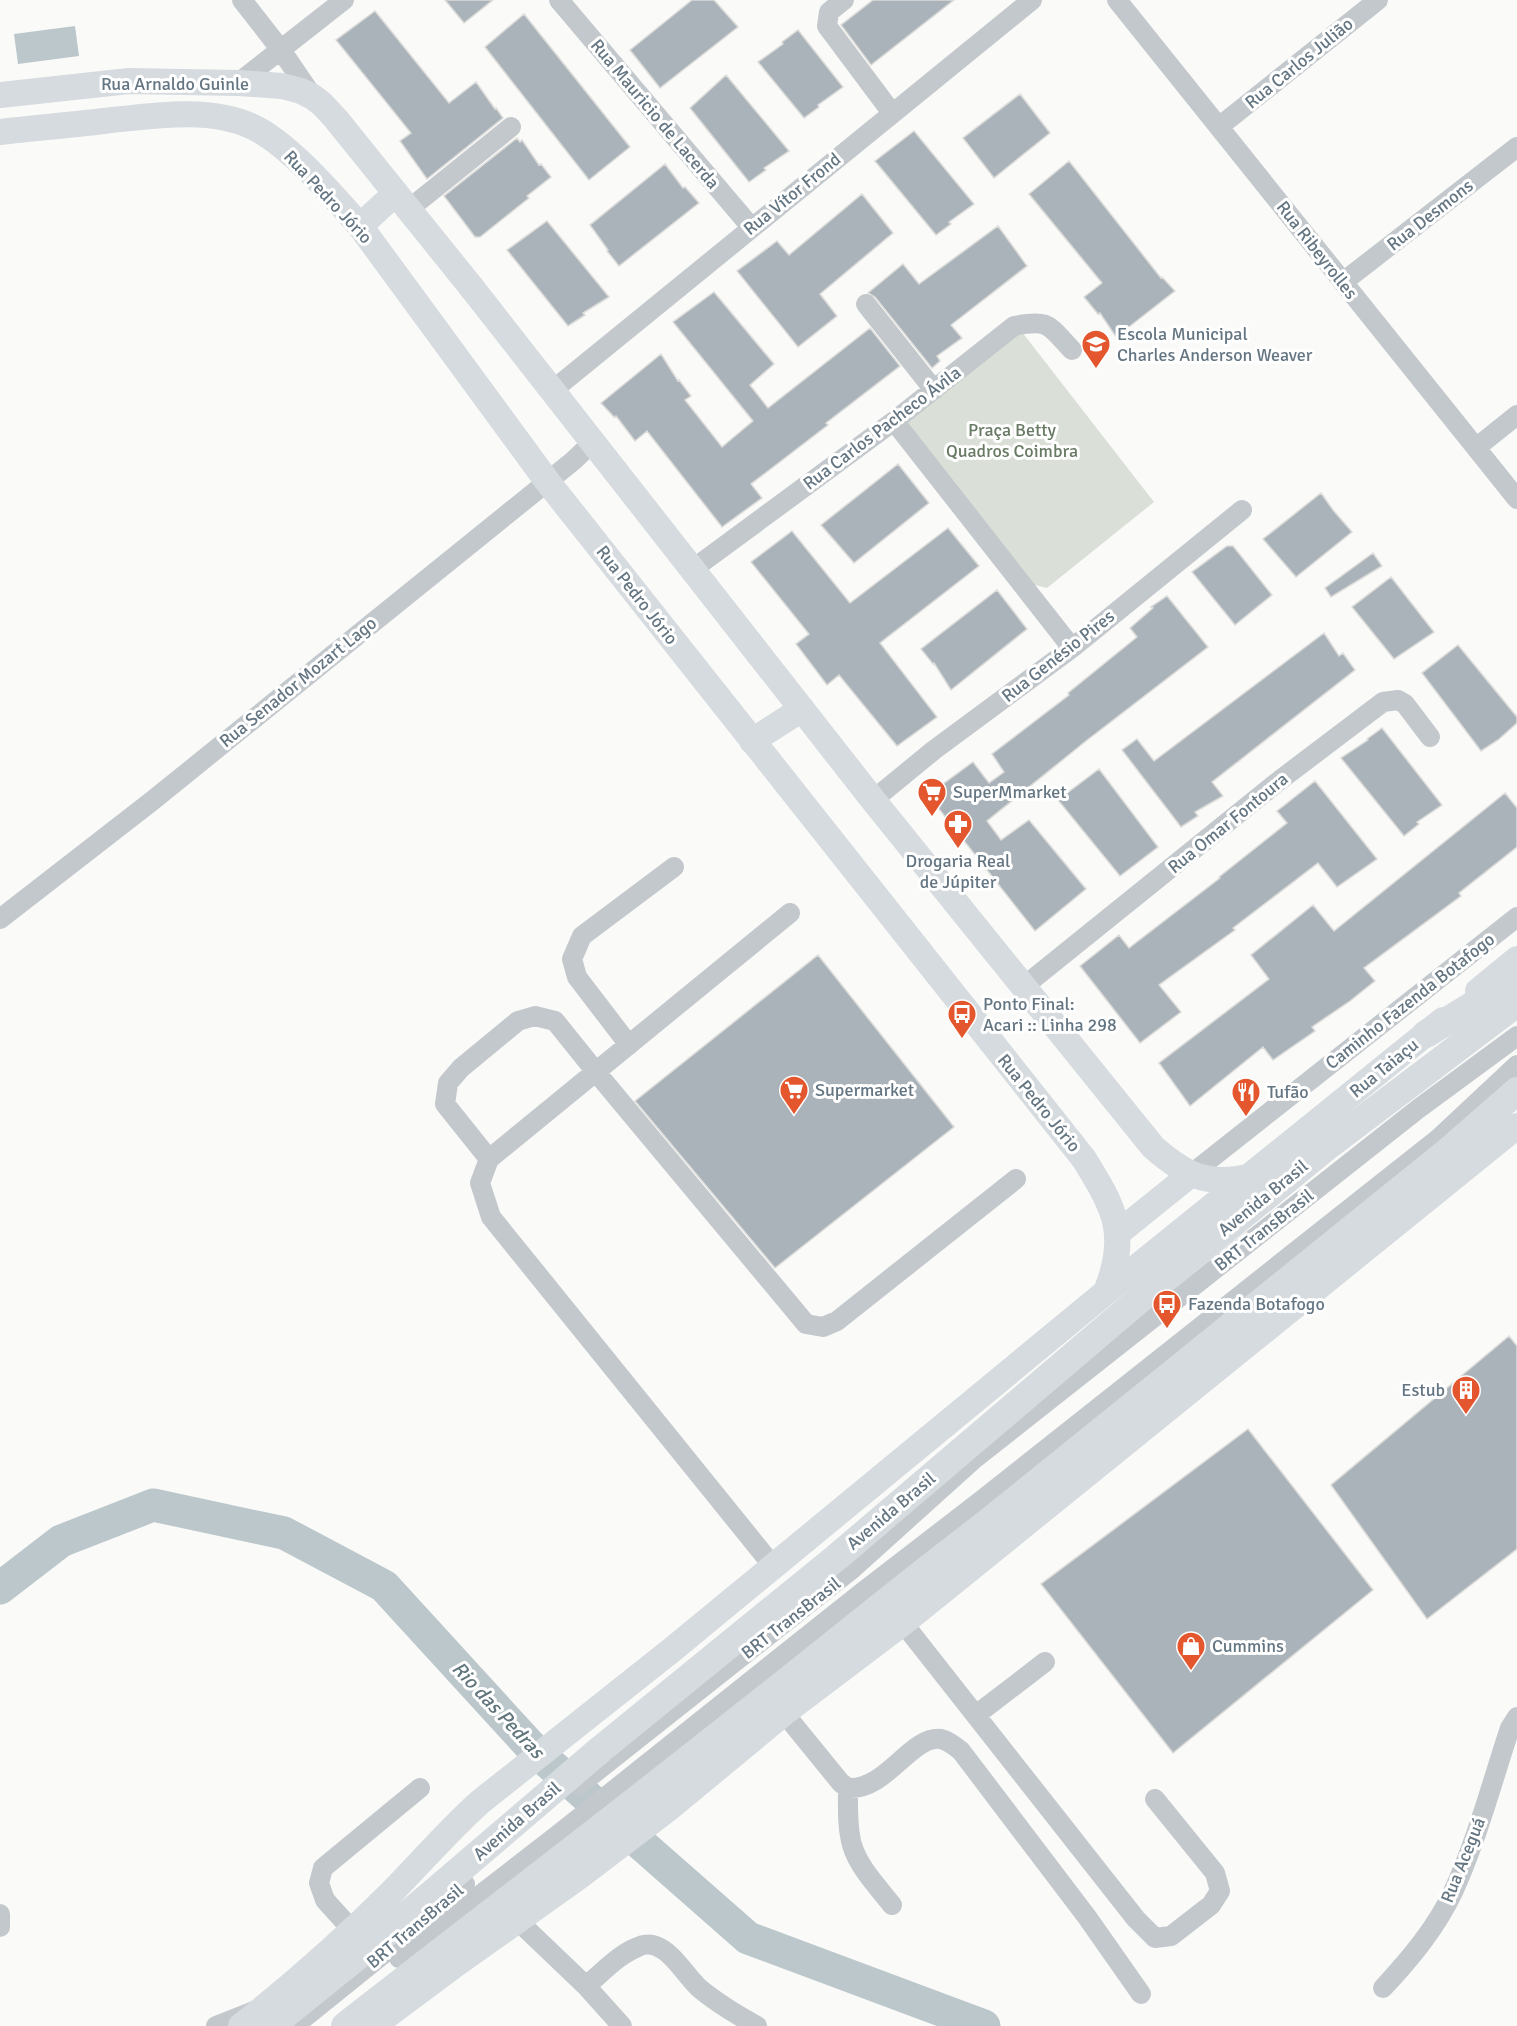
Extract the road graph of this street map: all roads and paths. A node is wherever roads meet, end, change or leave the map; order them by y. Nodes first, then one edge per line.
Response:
1 (242, 0) edge
2 (344, 0) edge
3 (559, 0) edge
4 (844, 0) edge
5 (1032, 0) edge
6 (1117, 0) edge
7 (1378, 0) edge
8 (281, 50) junction
9 (238, 83) junction
10 (0, 95) edge
11 (313, 97) junction
12 (892, 113) junction
13 (1220, 126) junction
14 (511, 127) dead end
15 (0, 132) edge
16 (1517, 147) edge
17 (403, 201) junction
18 (360, 226) junction
19 (751, 227) junction
20 (1343, 282) junction
21 (866, 304) dead end
22 (1072, 350) dead end
23 (553, 390) junction
24 (934, 390) junction
25 (1517, 415) edge
26 (894, 421) junction
27 (593, 442) junction
28 (1477, 447) junction
29 (547, 481) junction
30 (1517, 499) edge
31 (1242, 510) dead end
32 (693, 569) junction
33 (1072, 648) junction
34 (802, 709) junction
35 (1431, 737) dead end
36 (752, 741) junction
37 (873, 800) junction
38 (674, 867) dead end
39 (790, 913) dead end
40 (1517, 917) edge
41 (0, 919) edge
42 (1517, 959) edge
43 (1517, 978) edge
44 (1023, 987) junction
45 (1517, 1003) edge
46 (1426, 1035) junction
47 (1517, 1036) edge
48 (629, 1045) junction
49 (1517, 1065) edge
50 (596, 1072) junction
51 (1517, 1091) edge
52 (1517, 1126) edge
53 (489, 1159) junction
54 (1190, 1175) junction
55 (1251, 1176) junction
56 (1016, 1179) dead end
57 (1118, 1233) junction
58 (1106, 1292) junction
59 (773, 1566) junction
60 (903, 1623) junction
61 (1045, 1662) dead end
62 (784, 1713) junction
63 (976, 1715) junction
64 (1517, 1717) edge
65 (605, 1755) junction
66 (420, 1788) dead end
67 (848, 1788) junction
68 (650, 1791) junction
69 (1155, 1799) dead end
70 (535, 1813) junction
71 (568, 1855) junction
72 (892, 1905) dead end
73 (0, 1914) edge
74 (517, 1920) junction
75 (0, 1927) edge
76 (352, 1930) junction
77 (586, 1986) junction
78 (1383, 1988) dead end
79 (1141, 1994) dead end
80 (268, 2016) edge
81 (216, 2026) edge
82 (241, 2026) edge
83 (294, 2026) edge
84 (315, 2026) edge
85 (345, 2026) edge
86 (374, 2026) edge
87 (622, 2026) edge
88 (757, 2026) edge

1 - 8 street
2 - 8 street
3 - 19 street, Rua Mauricio de Lacerda
4 - 12 street
5 - 12 street, Rua Vítor Frond
6 - 13 street, Rua Ribeyrolles
7 - 13 street, Rua Carlos Julião
8 - 9 street
8 - 11 street
9 - 10 main road, Rua Arnaldo Guinle
9 - 11 main road, Rua Arnaldo Guinle
11 - 17 main road
12 - 19 street, Rua Vítor Frond
13 - 20 street, Rua Ribeyrolles
14 - 17 street
15 - 18 main road, Rua Pedro Jório
16 - 20 street, Rua Desmons
17 - 18 main road
17 - 23 main road
18 - 29 main road, Rua Pedro Jório
19 - 23 street, Rua Vítor Frond
20 - 28 street, Rua Ribeyrolles
21 - 24 street
22 - 24 street, Rua Carlos Pacheco Ávila
23 - 27 main road
24 - 26 street, Rua Carlos Pacheco Ávila
25 - 28 street
26 - 32 street, Rua Carlos Pacheco Ávila
26 - 33 street
27 - 29 street, Rua Senador Mozart Lago
27 - 32 main road
28 - 30 street, Rua Ribeyrolles
29 - 36 main road, Rua Pedro Jório
29 - 41 street, Rua Senador Mozart Lago
31 - 33 street, Rua Genésio Pires
32 - 34 main road
33 - 37 street, Rua Genésio Pires
34 - 36 main road
34 - 37 main road
35 - 44 street, Rua Omar Fontoura
36 - 57 main road, Rua Pedro Jório
37 - 44 main road
38 - 48 street
39 - 48 street
40 - 54 street, Caminho Fazenda Botafogo
42 - 46 main road, Rua Taiaçu
43 - 46 highway
44 - 54 main road
45 - 65 highway, Avenida Brasil
46 - 55 main road, Rua Taiaçu
47 - 65 street, BRT TransBrasil
48 - 50 street
49 - 68 street, BRT TransBrasil
50 - 53 street
50 - 53 street
50 - 56 street
51 - 68 highway
52 - 60 main road
53 - 59 street
54 - 55 main road
54 - 57 main road
55 - 58 main road, Avenida Brasil
57 - 58 main road, Rua Pedro Jório
58 - 59 main road, Avenida Brasil
59 - 76 main road, Avenida Brasil
60 - 62 main road
60 - 63 street
61 - 63 street
62 - 67 street
62 - 68 main road
63 - 69 street
64 - 78 street, Rua Aceguá
65 - 70 highway, Avenida Brasil
66 - 76 street
67 - 72 street
67 - 79 street
68 - 71 highway
70 - 80 highway, Avenida Brasil
70 - 83 street, BRT TransBrasil
71 - 74 main road
71 - 84 street, BRT TransBrasil
71 - 85 highway
73 - 75 street
74 - 77 street
74 - 86 main road
76 - 80 main road, Avenida Brasil
77 - 87 street
77 - 88 street
80 - 81 street
80 - 82 main road, Avenida Brasil

